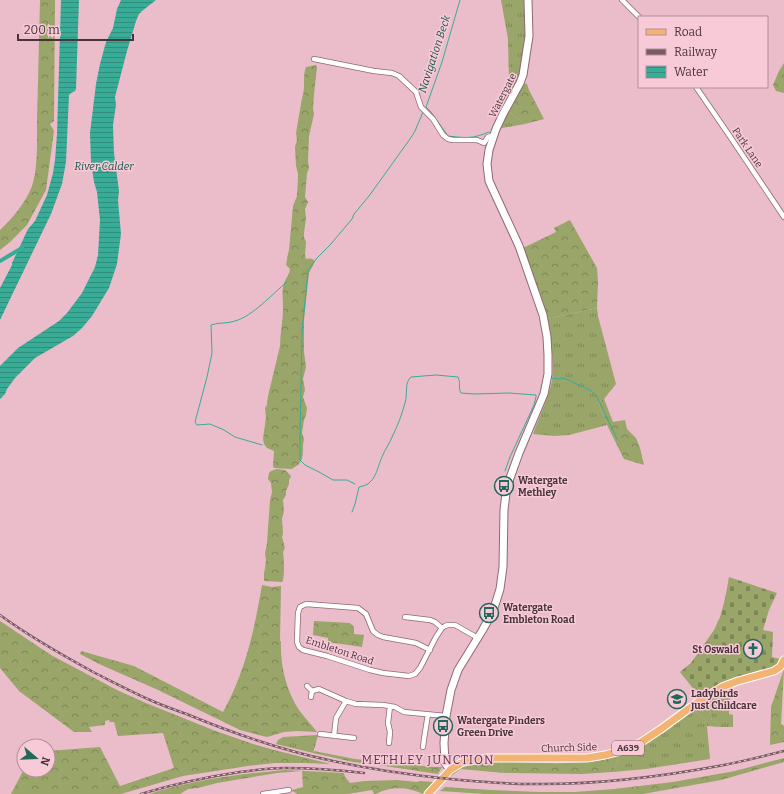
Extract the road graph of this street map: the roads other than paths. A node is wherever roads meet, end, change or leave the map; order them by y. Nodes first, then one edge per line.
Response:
1 (528, 0) edge
2 (622, 0) edge
3 (638, 16) edge
4 (314, 59) dead end
5 (697, 88) edge
6 (494, 135) junction
7 (484, 143) junction
8 (489, 150) junction
9 (784, 217) edge
10 (405, 616) dead end
11 (442, 628) junction
12 (478, 638) junction
13 (430, 650) junction
14 (784, 660) edge
15 (307, 686) dead end
16 (312, 691) junction
17 (311, 697) dead end
18 (346, 701) junction
19 (390, 706) junction
20 (428, 714) junction
21 (446, 716) junction
22 (320, 734) dead end
23 (334, 736) junction
24 (354, 738) dead end
25 (389, 744) dead end
26 (423, 747) dead end
27 (450, 770) junction
28 (289, 790) dead end
29 (263, 794) edge
30 (271, 794) edge
31 (428, 794) edge

1 - 6 main road, Watergate
2 - 3 street
4 - 7 street
5 - 9 street, Park Lane
6 - 7 street
6 - 8 main road, Watergate
7 - 8 street
8 - 12 main road, Watergate
10 - 11 street
11 - 12 street
11 - 13 street, Embleton Road
12 - 21 main road, Watergate
13 - 13 street, Embleton Road
14 - 27 main road, Church Side / A639
15 - 16 street
16 - 17 street
16 - 18 street
18 - 19 street
18 - 23 street
19 - 20 street
19 - 25 street
20 - 21 street
20 - 26 street
21 - 27 main road, Watergate
22 - 23 street
23 - 24 street
27 - 31 main road, A639
28 - 30 street
29 - 30 street

